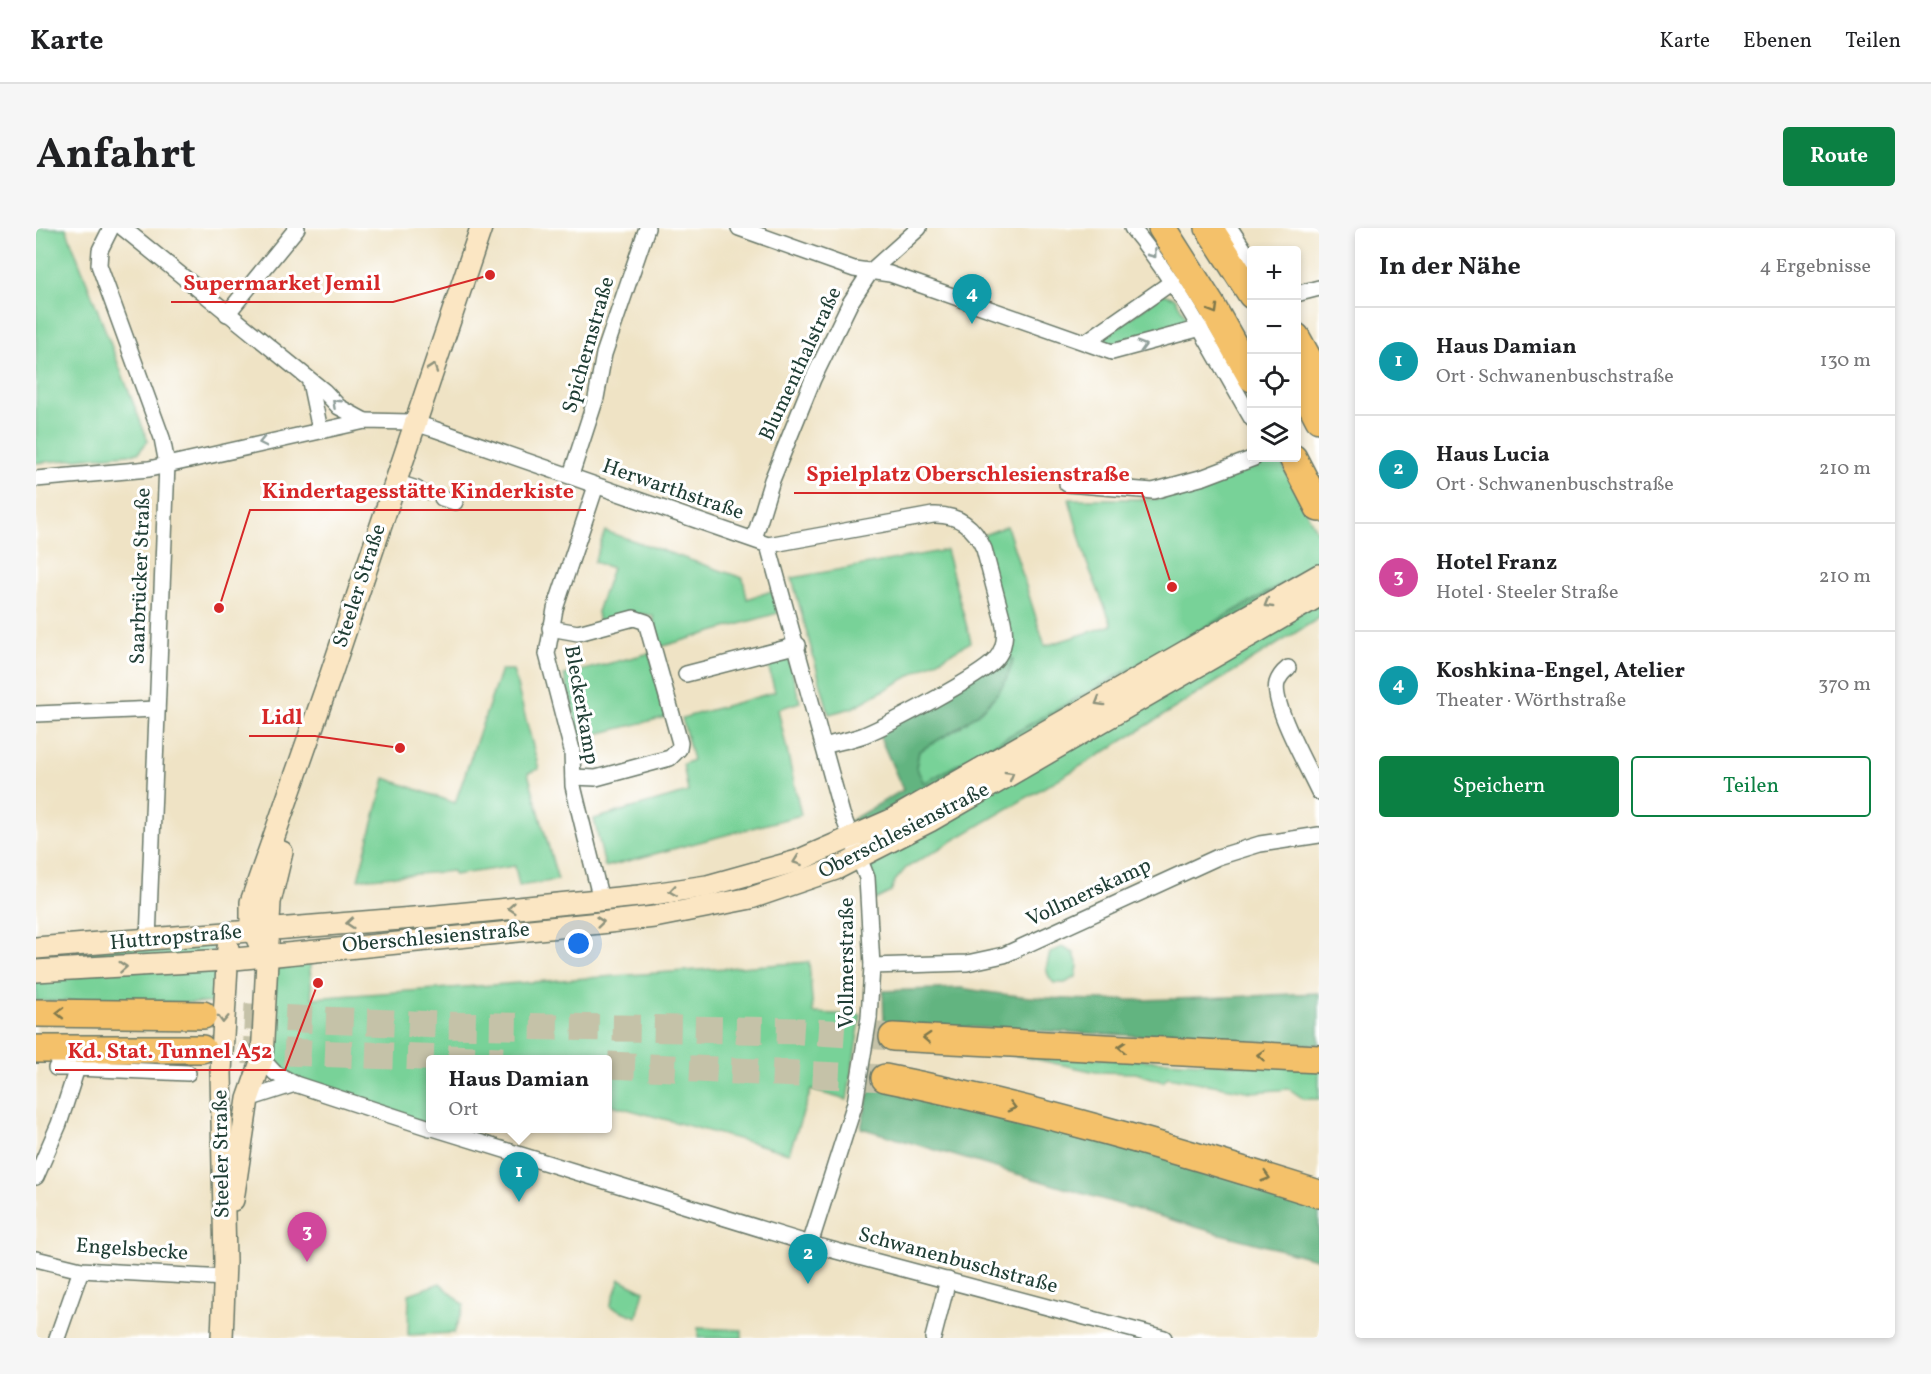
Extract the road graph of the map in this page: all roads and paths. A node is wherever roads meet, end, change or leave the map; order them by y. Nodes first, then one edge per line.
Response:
1 (111, 228) edge
2 (123, 228) edge
3 (297, 228) edge
4 (481, 228) edge
5 (647, 228) edge
6 (739, 228) edge
7 (919, 228) edge
8 (1132, 228) edge
9 (1155, 228) edge
10 (1162, 228) edge
11 (1209, 228) edge
12 (1230, 228) edge
13 (1247, 256) edge
14 (871, 271) junction
15 (1178, 271) junction
16 (1319, 288) edge
17 (1247, 289) edge
18 (1301, 293) edge
19 (227, 314) junction
20 (1200, 328) junction
21 (1086, 342) junction
22 (1301, 346) edge
23 (1247, 372) edge
24 (1319, 379) edge
25 (310, 382) junction
26 (1301, 384) edge
27 (1247, 412) edge
28 (1319, 418) edge
29 (365, 421) junction
30 (414, 423) junction
31 (320, 430) junction
32 (1247, 461) edge
33 (1295, 462) edge
34 (167, 464) junction
35 (571, 475) junction
36 (36, 479) edge
37 (395, 482) junction
38 (1067, 484) dead end
39 (596, 486) junction
40 (417, 489) tunnel mouth
41 (1319, 508) edge
42 (761, 542) junction
43 (1319, 575) edge
44 (1319, 596) edge
45 (550, 628) junction
46 (798, 645) junction
47 (1288, 668) dead end
48 (686, 675) dead end
49 (157, 709) junction
50 (36, 714) edge
51 (824, 746) junction
52 (573, 777) junction
53 (1319, 792) edge
54 (285, 807) junction
55 (1319, 835) edge
56 (856, 848) junction
57 (601, 900) junction
58 (260, 930) junction
59 (231, 933) junction
60 (148, 940) junction
61 (85, 946) junction
62 (36, 948) edge
63 (266, 956) junction
64 (225, 960) junction
65 (872, 966) junction
66 (84, 969) junction
67 (36, 971) edge
68 (36, 1013) edge
69 (203, 1015) tunnel mouth
70 (893, 1036) tunnel mouth
71 (36, 1049) edge
72 (202, 1049) tunnel mouth
73 (262, 1059) junction
74 (1319, 1059) edge
75 (56, 1068) dead end
76 (77, 1068) junction
77 (188, 1073) dead end
78 (885, 1078) tunnel mouth
79 (295, 1084) junction
80 (248, 1099) junction
81 (426, 1126) edge
82 (448, 1133) edge
83 (36, 1177) edge
84 (1319, 1194) edge
85 (810, 1244) junction
86 (36, 1259) edge
87 (81, 1270) junction
88 (225, 1270) junction
89 (948, 1280) junction
90 (57, 1338) edge
91 (222, 1338) edge
92 (933, 1338) edge
93 (1164, 1338) edge

1 - 34 street, Saarbrücker Straße
2 - 19 street
3 - 19 street
30 -> 4 main road, Steeler Straße
5 - 35 street, Spichernstraße
6 - 14 street
7 - 14 street, Blumenthalstraße
8 -> 15 street
9 - 15 highway
10 - 15 highway
11 - 17 highway
12 - 13 street
14 - 21 street
14 - 42 street, Blumenthalstraße
15 - 20 street
15 - 21 street
15 -> 23 highway
16 - 18 street
19 - 25 street
21 -> 20 street
20 - 27 street
22 - 24 highway
29 -> 25 street
25 - 31 street
26 - 28 highway
29 - 30 street, Herwarthstraße
29 - 31 street, Herwarthstraße
30 - 35 street, Herwarthstraße
30 - 37 main road, Steeler Straße
31 -> 34 street, Herwarthstraße
32 - 38 street
33 - 41 highway
34 - 36 street, Herwarthstraße
34 - 49 street, Saarbrücker Straße
35 - 39 street, Herwarthstraße
37 - 40 street
37 - 54 main road, Steeler Straße
39 - 42 street, Herwarthstraße
39 - 45 street, Bleckerkamp
42 - 46 street, Vollmerstraße
42 - 51 street, Herwarthstraße
43 -> 56 main road, Oberschlesienstraße
56 -> 44 main road, Oberschlesienstraße
45 - 52 street, Bleckerkamp
45 - 52 street
46 - 48 street
46 - 51 street, Vollmerstraße
47 - 53 street
49 - 50 street
49 - 60 street, Saarbrücker Straße
51 - 56 street, Vollmerstraße
52 - 57 street, Bleckerkamp
54 - 58 main road, Steeler Straße
54 - 59 main road, Steeler Straße
55 - 65 street, Vollmerskamp
56 -> 57 main road, Oberschlesienstraße
63 -> 56 main road, Oberschlesienstraße
56 - 65 street, Vollmerstraße
57 -> 58 main road, Oberschlesienstraße
58 - 59 main road, Huttropstraße
58 - 63 main road, Steeler Straße
59 - 60 main road, Huttropstraße
59 - 64 main road, Steeler Straße
60 - 61 main road, Huttropstraße
61 - 62 main road, Huttropstraße
61 - 66 street, Huttropstraße
63 - 64 main road, Huttropstraße
63 - 73 main road, Steeler Straße
66 -> 64 main road, Huttropstraße
64 -> 88 main road, Steeler Straße
65 - 85 street, Vollmerstraße, bridge
66 - 67 main road, Huttropstraße
69 -> 68 highway
74 -> 70 highway
71 - 72 highway
73 - 79 street, Schwanenbuschstraße
73 - 80 main road, Steeler Straße
75 - 76 street
76 - 77 street
76 - 83 street
78 -> 84 highway
79 - 80 street
79 - 81 street, Schwanenbuschstraße
80 - 88 main road, Steeler Straße
82 - 85 street, Schwanenbuschstraße
85 - 89 street, Schwanenbuschstraße
86 - 87 street, Engelsbecke
87 - 88 street, Engelsbecke
87 - 90 street
88 - 91 main road, Steeler Straße
89 - 92 street
89 - 93 street, Schwanenbuschstraße

